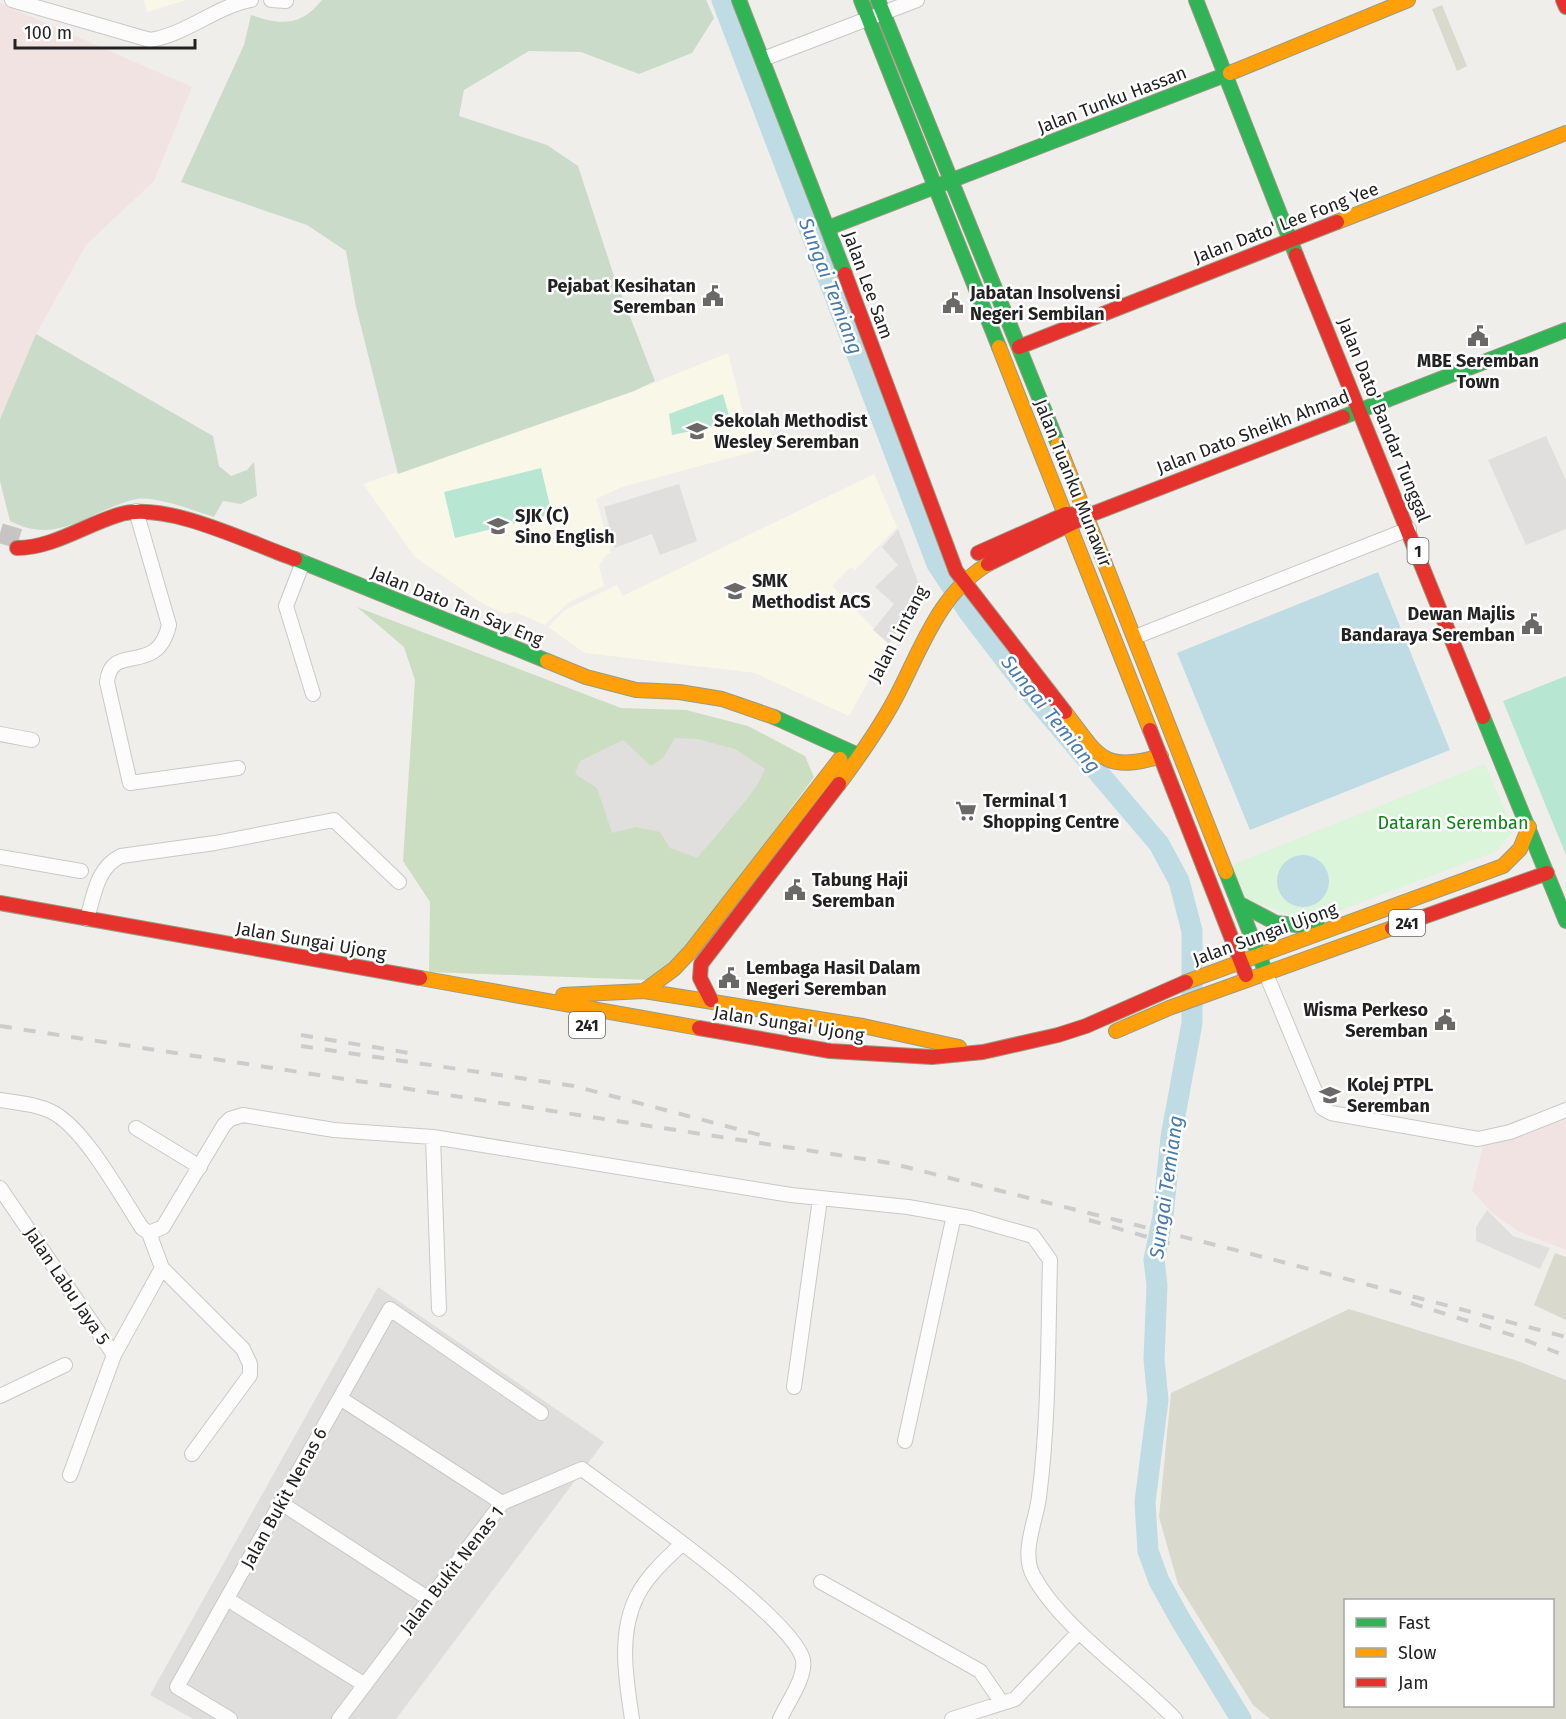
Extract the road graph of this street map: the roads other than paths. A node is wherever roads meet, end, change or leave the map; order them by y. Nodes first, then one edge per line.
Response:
1 (12, 0) edge
2 (250, 0) edge
3 (271, 0) edge
4 (290, 0) edge
5 (739, 0) edge
6 (861, 0) edge
7 (917, 0) edge
8 (1196, 0) edge
9 (1408, 0) edge
10 (1563, 0) edge
11 (881, 6) edge
12 (1566, 8) edge
13 (868, 19) junction
14 (763, 59) junction
15 (1224, 76) junction
16 (1566, 133) edge
17 (952, 181) junction
18 (936, 188) junction
19 (828, 228) junction
20 (1291, 240) junction
21 (1566, 330) edge
22 (1019, 347) junction
23 (1361, 409) junction
24 (136, 511) junction
25 (1087, 516) junction
26 (1069, 520) junction
27 (1409, 530) junction
28 (18, 543) tunnel mouth
29 (303, 562) junction
30 (956, 580) junction
31 (1135, 637) junction
32 (313, 694) dead end
33 (0, 734) edge
34 (32, 740) dead end
35 (853, 752) junction
36 (1161, 756) junction
37 (238, 768) dead end
38 (1529, 827) junction
39 (0, 857) edge
40 (81, 871) dead end
41 (1547, 873) junction
42 (399, 882) dead end
43 (0, 903) edge
44 (1238, 903) junction
45 (87, 919) junction
46 (713, 920) junction
47 (1566, 921) edge
48 (1339, 926) junction
49 (729, 928) junction
50 (1258, 955) junction
51 (1241, 962) junction
52 (1266, 974) junction
53 (1248, 980) junction
54 (644, 991) junction
55 (524, 998) junction
56 (711, 1000) junction
57 (1101, 1038) dead end
58 (983, 1052) junction
59 (0, 1100) edge
60 (1566, 1110) edge
61 (136, 1128) dead end
62 (434, 1137) junction
63 (200, 1167) junction
64 (0, 1188) edge
65 (820, 1198) junction
66 (954, 1215) junction
67 (149, 1233) junction
68 (162, 1268) junction
69 (439, 1309) dead end
70 (114, 1355) junction
71 (65, 1365) dead end
72 (794, 1387) dead end
73 (0, 1396) edge
74 (340, 1398) junction
75 (541, 1413) dead end
76 (905, 1440) dead end
77 (192, 1454) dead end
78 (70, 1475) dead end
79 (281, 1503) junction
80 (502, 1503) junction
81 (682, 1544) junction
82 (821, 1582) dead end
83 (227, 1599) junction
84 (429, 1599) junction
85 (1079, 1632) junction
86 (365, 1684) junction
87 (1002, 1703) junction
88 (230, 1719) edge
89 (339, 1719) edge
90 (632, 1719) edge
91 (780, 1719) edge
92 (952, 1719) edge
93 (1175, 1719) edge

1 - 2 street
3 - 4 street
5 - 14 main road, Jalan Lee Sam
6 - 13 main road, Jalan Tuanku Munawir
7 - 11 street
8 - 15 main road, Jalan Dato' Bandar Tunggal / 1
9 - 15 main road, Jalan Tunku Hassan
10 - 12 main road
11 - 13 street
11 - 17 main road, Jalan Tuanku Munawir
13 - 14 street
13 - 18 main road, Jalan Tuanku Munawir
14 - 19 main road, Jalan Lee Sam
15 - 17 main road, Jalan Tunku Hassan
15 - 20 main road, Jalan Dato' Bandar Tunggal / 1
16 - 20 main road, Jalan Dato' Lee Fong Yee
17 - 18 main road, Jalan Tunku Hassan
17 - 22 main road, Jalan Tuanku Munawir
18 - 19 main road, Jalan Tunku Hassan
18 - 26 main road, Jalan Tuanku Munawir
19 - 30 main road, Jalan Lee Sam
20 - 22 main road, Jalan Dato' Lee Fong Yee
20 - 23 main road, Jalan Dato' Bandar Tunggal / 1
21 - 23 main road, Jalan Dato Sheikh Ahmad
22 - 25 main road, Jalan Tuanku Munawir
23 - 25 main road, Jalan Dato Sheikh Ahmad
23 - 27 main road, Jalan Dato' Bandar Tunggal / 1
24 - 28 main road, Jalan Dato Tan Say Eng
24 - 29 main road, Jalan Dato Tan Say Eng
24 - 37 street
25 - 26 main road, Jalan Lintang
25 - 31 main road, Jalan Tuanku Munawir
26 - 30 main road, Jalan Lintang
26 - 36 main road, Jalan Tuanku Munawir
27 - 31 street
27 - 38 main road, Jalan Dato' Bandar Tunggal / 1
29 - 32 street
29 - 35 main road, Jalan Dato Tan Say Eng
30 - 35 main road, Jalan Lintang
30 - 36 main road, Jalan Lee Sam
31 - 44 main road, Jalan Tuanku Munawir
33 - 34 street
35 - 46 main road, Jalan Lintang
35 - 49 main road, Jalan Lintang
36 - 51 main road, Jalan Tuanku Munawir
38 - 41 main road, Jalan Dato' Bandar Tunggal / 1
38 - 48 main road, Jalan Sungai Ujong / 241
39 - 40 street
41 - 47 main road, Jalan Dato' Bandar Tunggal / 1
41 - 52 main road, Jalan Sungai Ujong / 241
42 - 45 street
43 - 45 main road, Jalan Sungai Ujong / 241
44 - 48 main road
44 - 50 main road, Jalan Tuanku Munawir
45 - 55 main road, Jalan Sungai Ujong / 241
46 - 49 main road
46 - 54 main road, Jalan Lintang
48 - 50 main road, Jalan Sungai Ujong / 241
49 - 56 main road, Jalan Lintang
50 - 51 main road, Jalan Sungai Ujong / 241
50 - 52 main road, Jalan Tuanku Munawir
51 - 53 main road, Jalan Tuanku Munawir
51 - 58 main road, Jalan Sungai Ujong / 241
52 - 53 main road, Jalan Sungai Ujong / 241
52 - 60 street
53 - 57 main road, Jalan Sungai Ujong / 241
54 - 55 main road
54 - 56 main road
55 - 58 main road, Jalan Sungai Ujong / 241
56 - 58 main road
59 - 67 street
61 - 63 street
62 - 63 street
62 - 65 street
62 - 69 street
63 - 67 street
64 - 70 street, Jalan Labu Jaya 5
65 - 66 street
65 - 72 street
66 - 76 street
66 - 85 street
67 - 68 street
68 - 70 street
68 - 77 street
70 - 78 street
71 - 73 street
74 - 75 street, Jalan Bukit Nenas 6
74 - 79 street, Jalan Bukit Nenas 6
74 - 80 street
79 - 83 street, Jalan Bukit Nenas 6
79 - 84 street
80 - 81 street, Jalan Bukit Nenas 1
80 - 84 street, Jalan Bukit Nenas 1
81 - 90 street
81 - 91 street
82 - 87 street
83 - 86 street
83 - 88 street, Jalan Bukit Nenas 6
84 - 86 street, Jalan Bukit Nenas 1
85 - 87 street
85 - 93 street
86 - 89 street, Jalan Bukit Nenas 1
87 - 92 street

